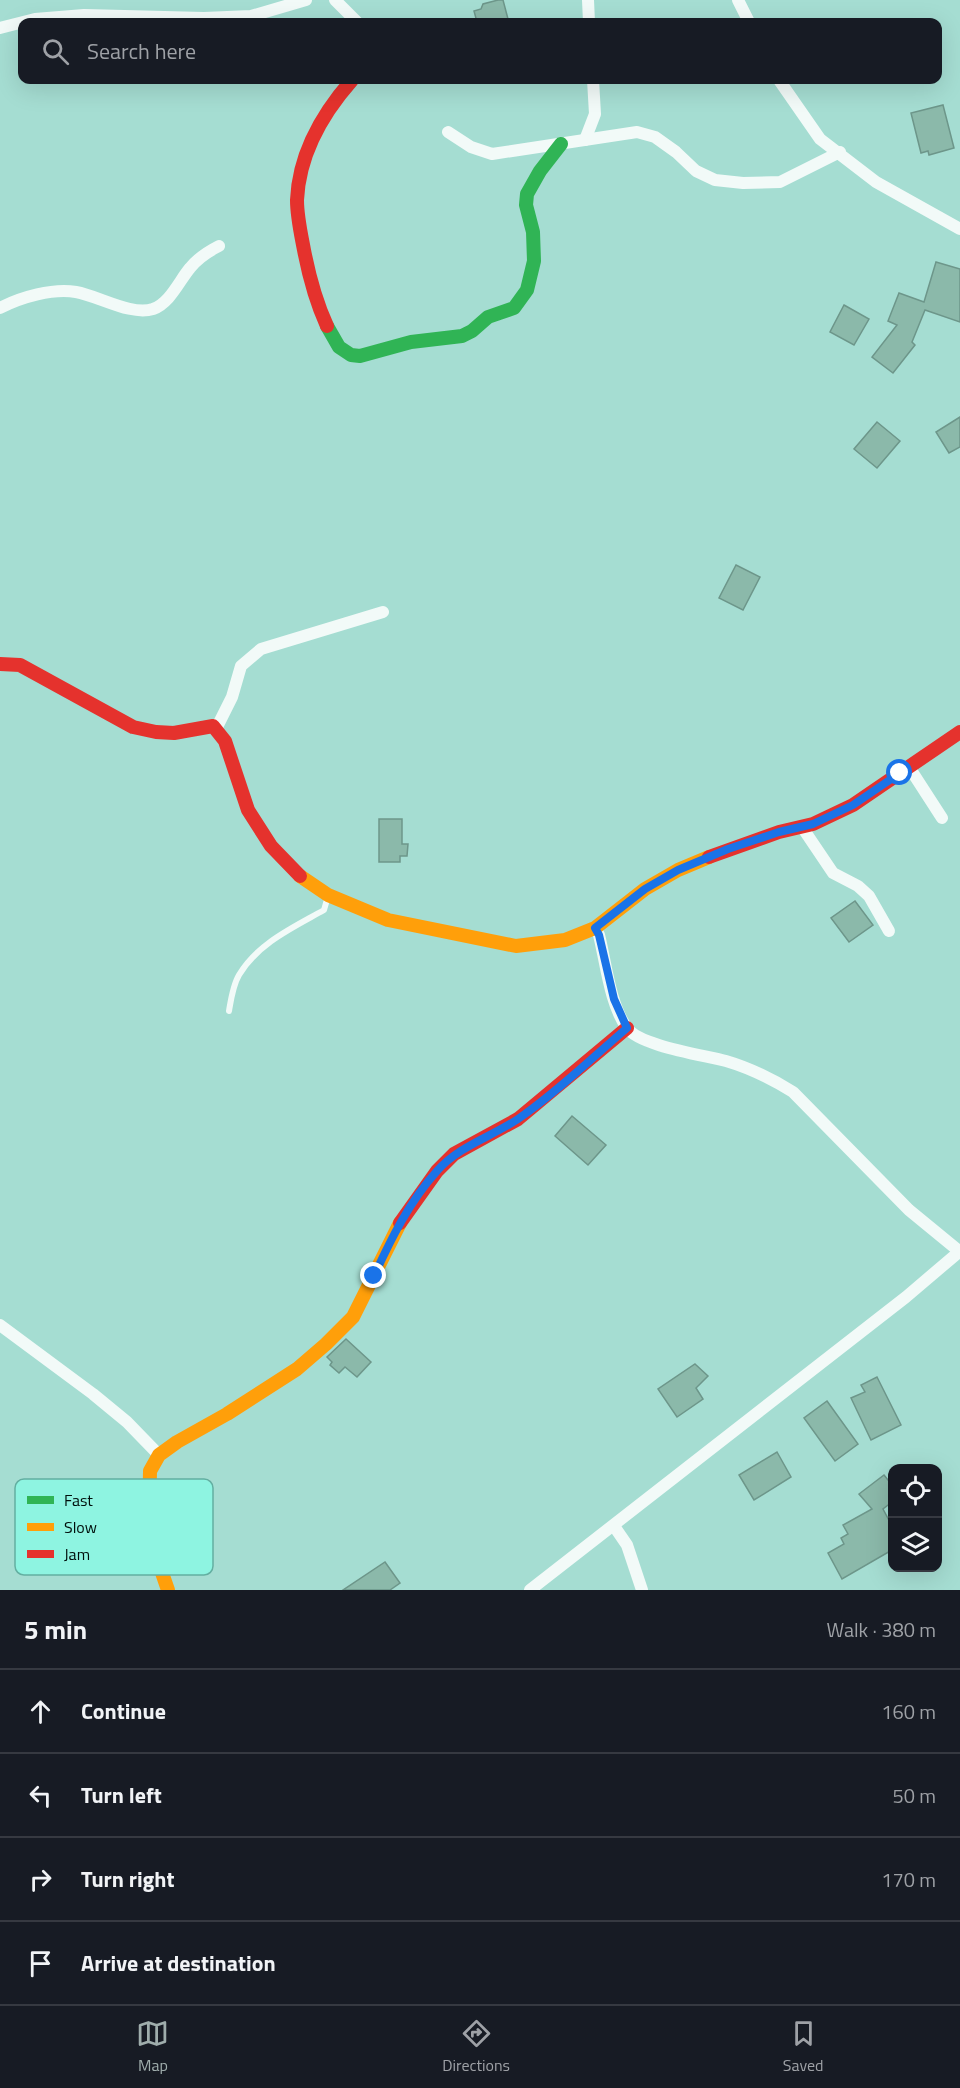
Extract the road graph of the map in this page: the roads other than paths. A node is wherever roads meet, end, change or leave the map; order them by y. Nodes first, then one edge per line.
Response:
1 (306, 0) edge
2 (335, 0) edge
3 (588, 0) edge
4 (738, 0) edge
5 (47, 18) edge
6 (204, 18) edge
7 (204, 18) edge
8 (353, 18) edge
9 (589, 18) edge
10 (747, 18) edge
11 (18, 23) edge
12 (0, 28) edge
13 (348, 84) edge
14 (593, 84) edge
15 (782, 84) edge
16 (448, 132) dead end
17 (585, 140) junction
18 (561, 144) junction
19 (840, 152) junction
20 (960, 229) edge
21 (219, 246) dead end
22 (0, 308) edge
23 (383, 612) dead end
24 (0, 664) edge
25 (216, 729) junction
26 (960, 732) edge
27 (909, 767) junction
28 (942, 818) dead end
29 (802, 827) junction
30 (328, 895) junction
31 (595, 928) junction
32 (889, 931) dead end
33 (229, 1011) dead end
34 (627, 1028) junction
35 (959, 1251) edge
36 (0, 1325) edge
37 (159, 1455) junction
38 (150, 1479) edge
39 (614, 1526) junction
40 (163, 1575) edge
41 (168, 1590) edge
42 (530, 1590) edge
43 (642, 1590) edge

1 - 6 street
2 - 8 street
3 - 9 street
4 - 10 street
5 - 7 street
11 - 12 street
13 - 18 street
14 - 17 street
15 - 19 street
16 - 18 street
17 - 18 street
17 - 19 street
19 - 20 street
21 - 22 street
23 - 25 street
24 - 25 street
25 - 30 street
26 - 27 street
27 - 28 street
27 - 29 street
29 - 31 street
29 - 32 street
30 - 31 street
30 - 33 lane
31 - 34 street
34 - 35 street
34 - 37 street
35 - 39 street
36 - 37 street
37 - 38 street
39 - 42 street
39 - 43 street
40 - 41 street

